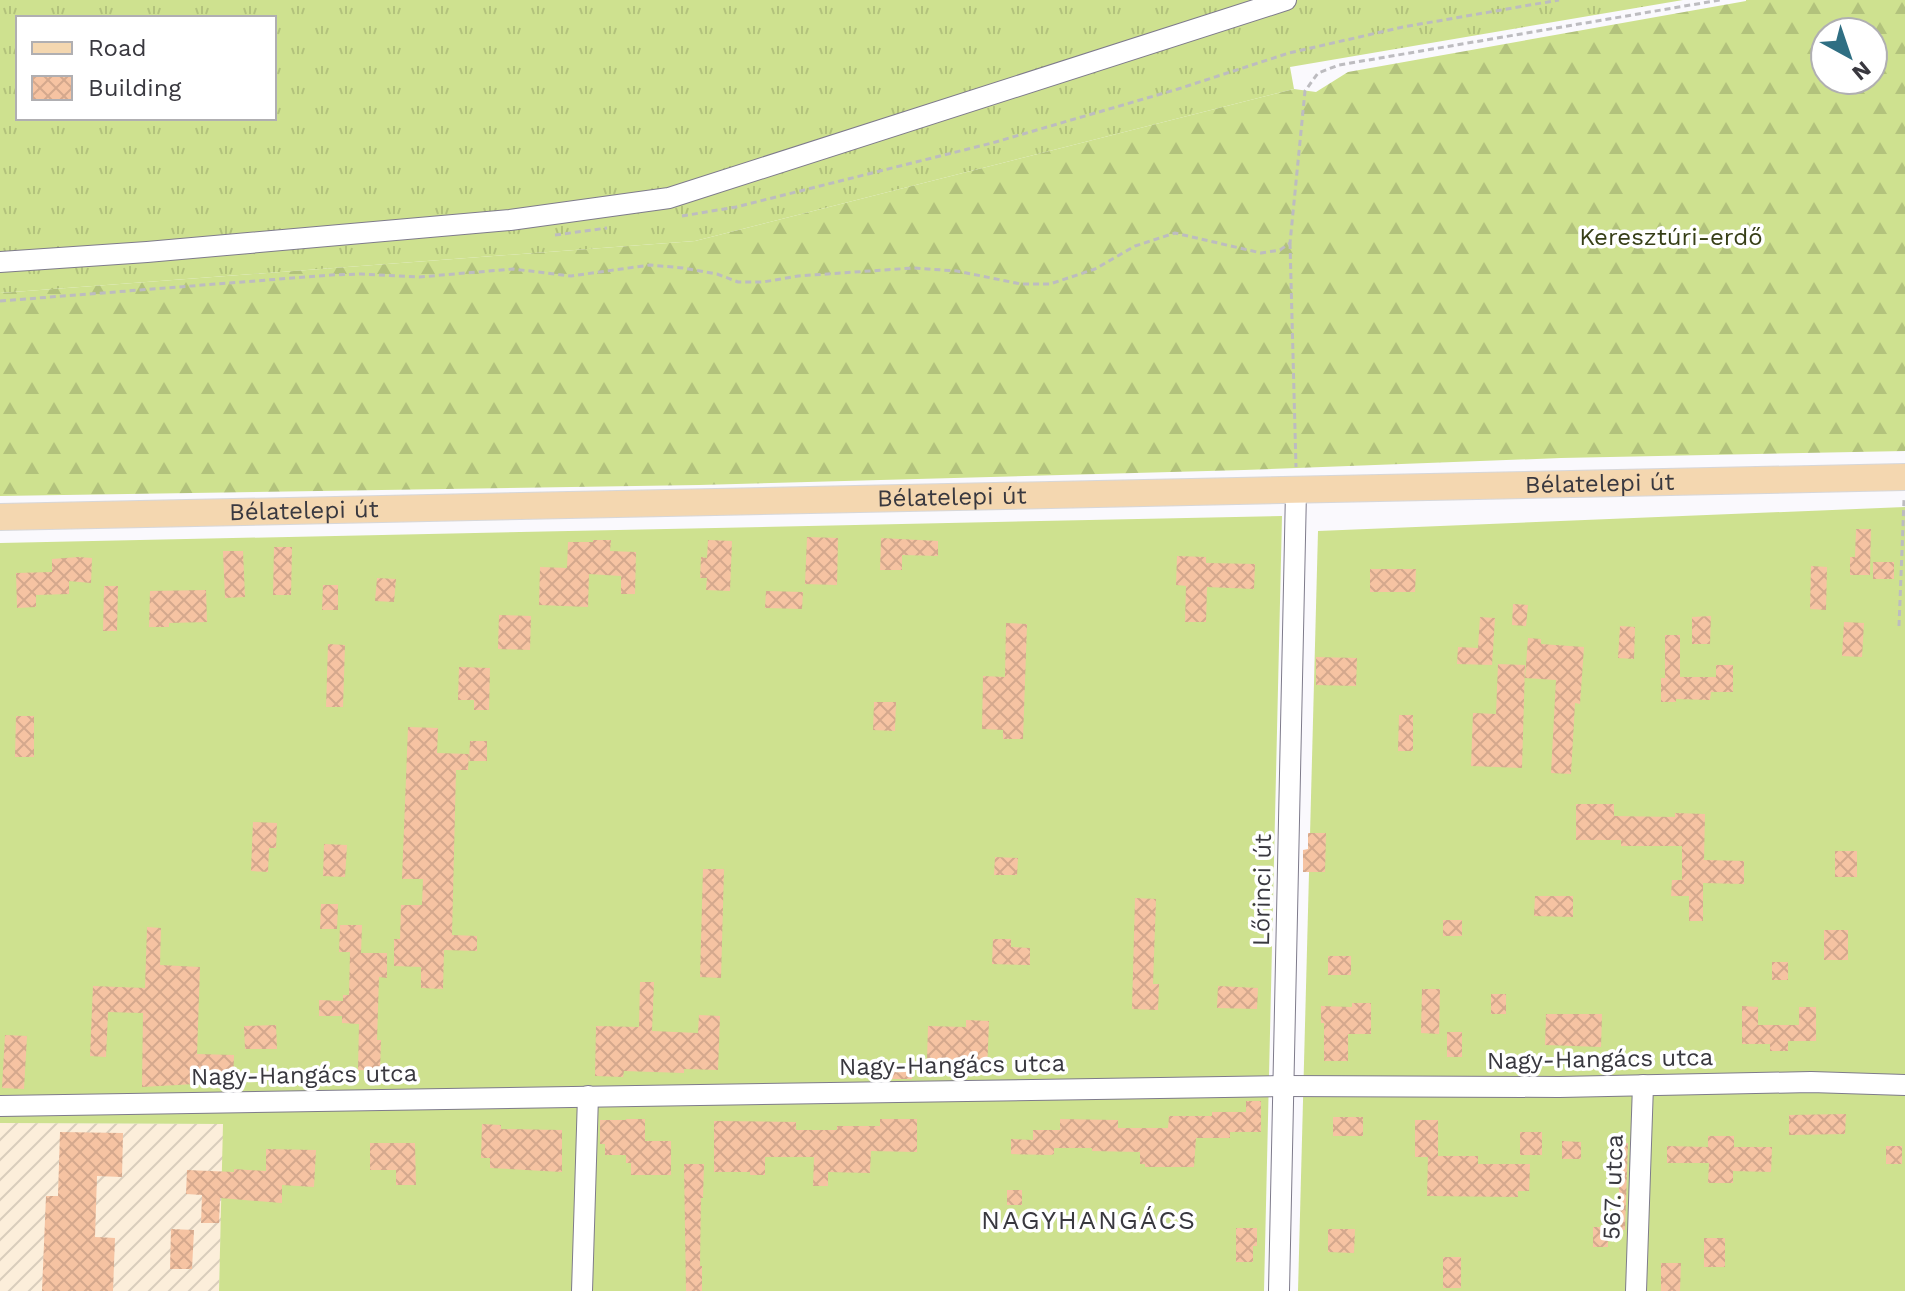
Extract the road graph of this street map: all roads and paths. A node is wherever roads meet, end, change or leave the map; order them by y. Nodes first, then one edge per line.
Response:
1 (1286, 0) edge
2 (1720, 0) edge
3 (1290, 243) junction
4 (0, 262) edge
5 (0, 301) edge
6 (1905, 477) edge
7 (1296, 491) junction
8 (1904, 500) edge
9 (0, 517) edge
10 (1899, 626) dead end
11 (1643, 1085) junction
12 (1905, 1085) edge
13 (1283, 1086) junction
14 (588, 1096) junction
15 (0, 1106) edge
16 (582, 1291) edge
17 (1279, 1291) edge
18 (1636, 1291) edge

1 - 4 street
2 - 3 path
3 - 5 path
3 - 7 path
6 - 7 main road, Bélatelepi út
7 - 9 main road, Bélatelepi út
7 - 13 street, Lőrinci út
8 - 10 path
11 - 12 street, Nagy-Hangács utca
11 - 13 street, Nagy-Hangács utca
11 - 18 street, 567. utca
13 - 14 street, Nagy-Hangács utca
13 - 17 street, Lőrinci út
14 - 15 street, Nagy-Hangács utca
14 - 16 street

